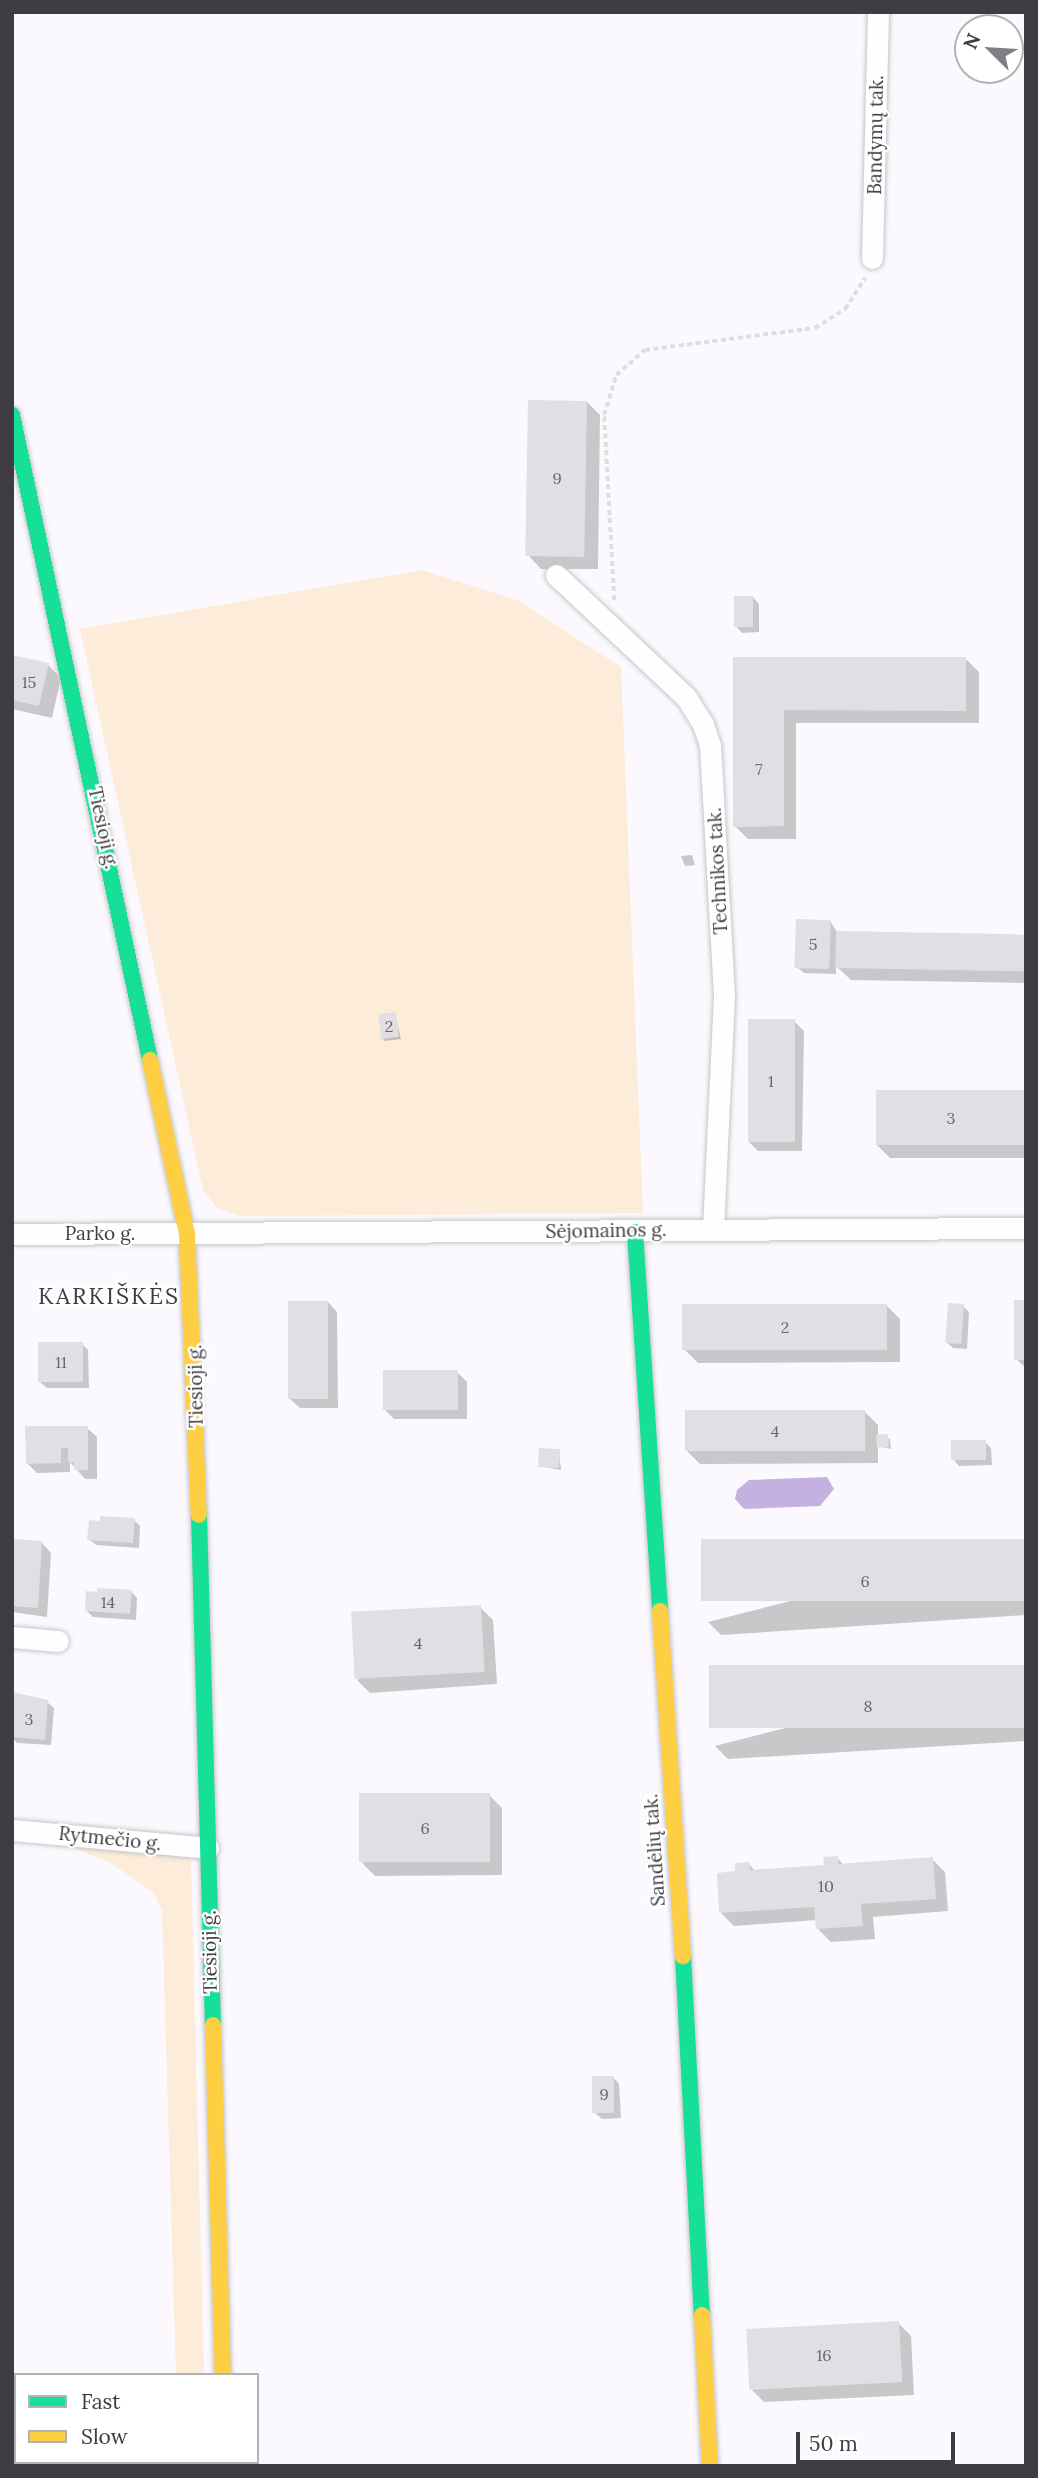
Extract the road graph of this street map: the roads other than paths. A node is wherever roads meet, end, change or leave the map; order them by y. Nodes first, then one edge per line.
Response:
1 (878, 12) edge
2 (872, 258) road end
3 (12, 415) edge
4 (556, 575) dead end
5 (1026, 1228) edge
6 (713, 1229) junction
7 (635, 1231) junction
8 (12, 1234) edge
9 (187, 1234) junction
10 (12, 1637) edge
11 (58, 1641) dead end
12 (12, 1829) edge
13 (208, 1849) junction
14 (223, 2373) edge
15 (710, 2466) edge

1 - 2 street, Bandymų tak.
3 - 9 street, Tiesioji g.
4 - 6 street, Technikos tak.
5 - 6 street, Sėjomainos g.
6 - 7 street, Sėjomainos g.
7 - 9 street, Sėjomainos g.
7 - 15 street, Sandėlių tak.
8 - 9 street, Parko g.
9 - 13 street, Tiesioji g.
10 - 11 street
12 - 13 street, Rytmečio g.
13 - 14 street, Tiesioji g.

